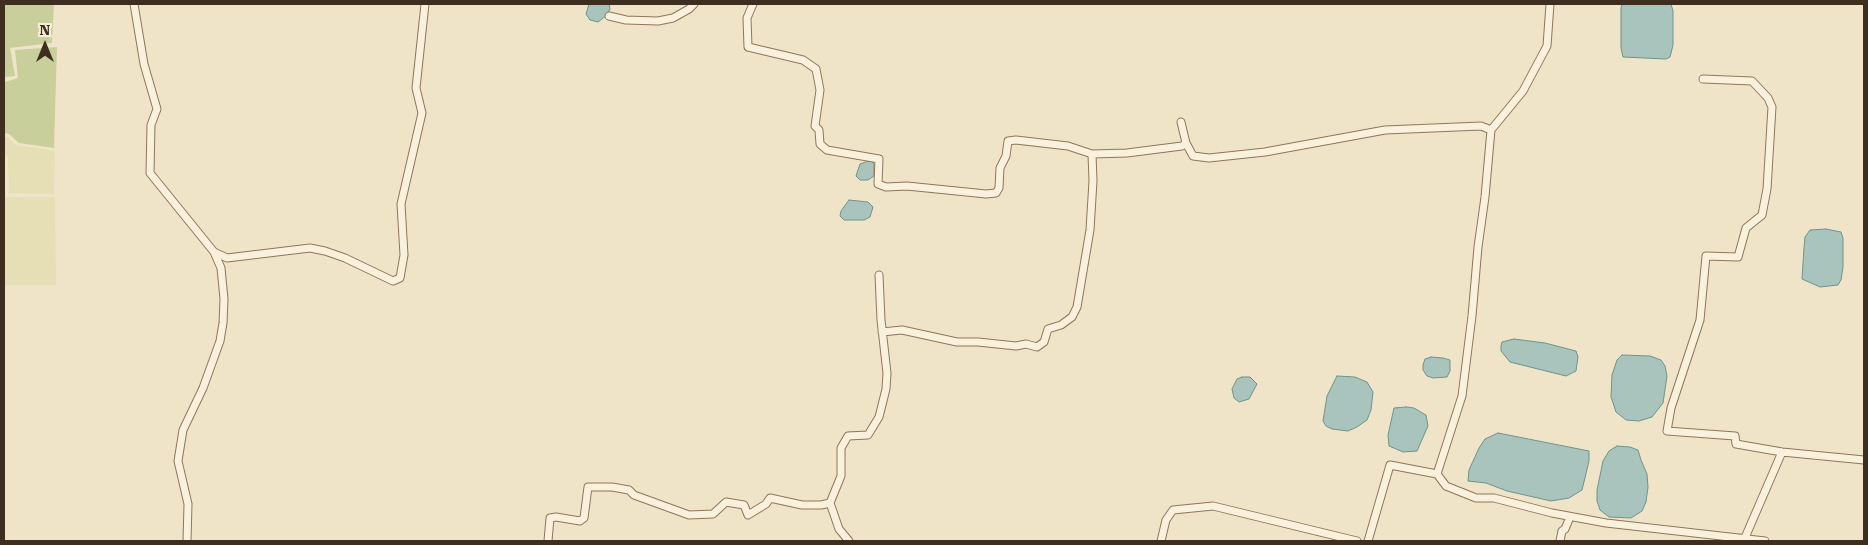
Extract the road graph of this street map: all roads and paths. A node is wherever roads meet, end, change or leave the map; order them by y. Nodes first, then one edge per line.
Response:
1 (134, 4) edge
2 (425, 4) edge
3 (694, 4) edge
4 (753, 4) edge
5 (1550, 4) edge
6 (609, 16) dead end
7 (1702, 79) dead end
8 (1181, 122) dead end
9 (1491, 130) junction
10 (1186, 143) junction
11 (1092, 154) junction
12 (214, 252) junction
13 (879, 275) dead end
14 (882, 332) junction
15 (1782, 452) junction
16 (1864, 460) edge
17 (1437, 474) junction
18 (830, 503) junction
19 (1570, 517) junction
20 (1744, 540) junction
21 (187, 541) edge
22 (548, 541) edge
23 (849, 541) edge
24 (1161, 541) edge
25 (1357, 541) edge
26 (1368, 541) edge
27 (1560, 541) edge
28 (1765, 541) edge

1 - 12 street
2 - 12 street
3 - 6 street
4 - 11 street
5 - 9 street
7 - 15 street
8 - 10 street
9 - 10 street
9 - 17 street
10 - 11 street
11 - 14 street
12 - 21 street
13 - 14 street
14 - 18 street
15 - 16 street
15 - 20 street
17 - 19 street
17 - 26 street
18 - 22 street
18 - 23 street
19 - 20 street
19 - 27 street
20 - 28 street
24 - 25 street

